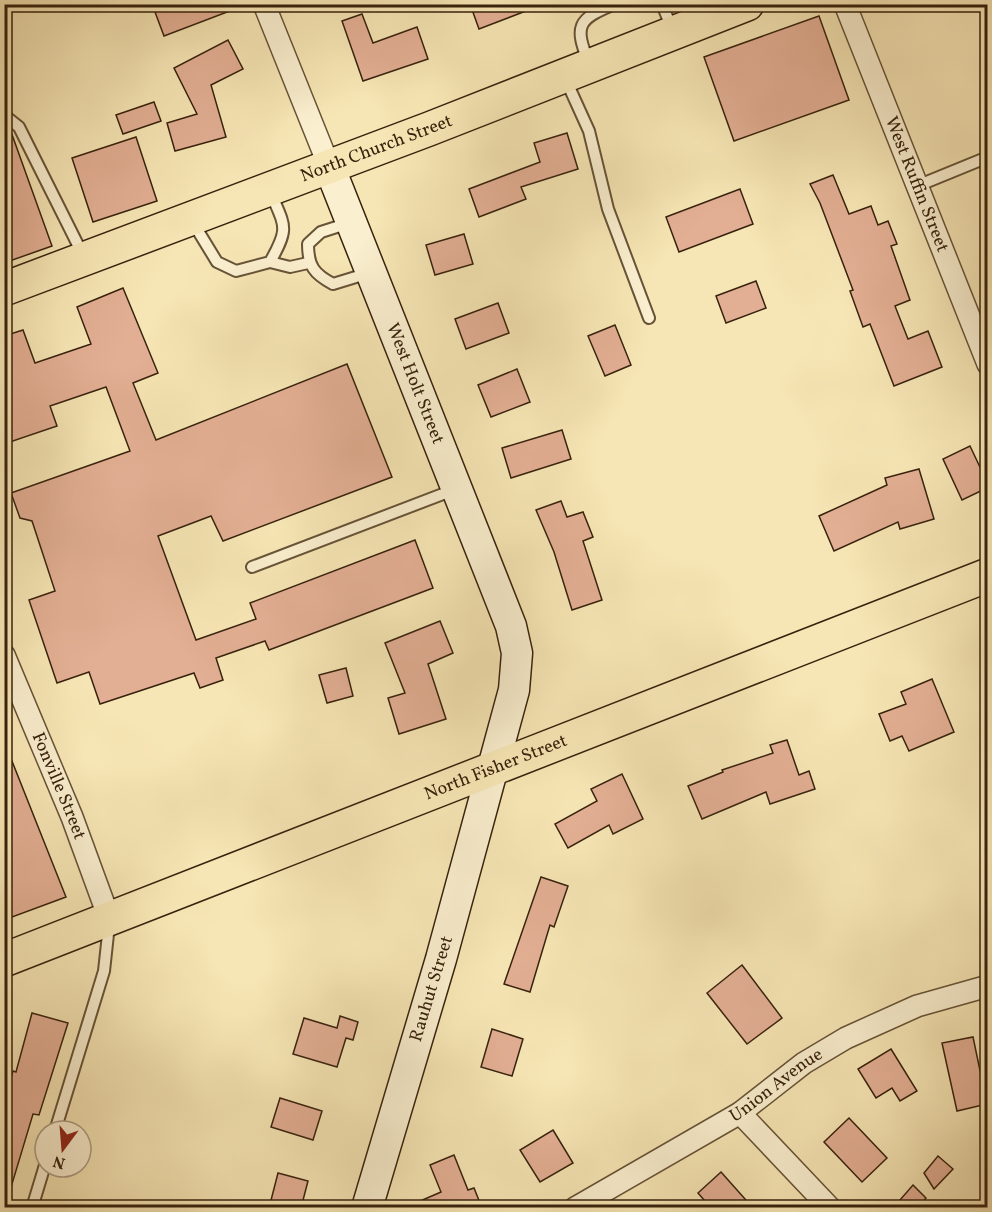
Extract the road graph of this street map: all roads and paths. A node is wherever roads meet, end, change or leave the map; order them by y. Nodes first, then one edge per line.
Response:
1 (264, 4) edge
2 (615, 4) edge
3 (747, 4) edge
4 (845, 4) edge
5 (668, 18) edge
6 (577, 70) junction
7 (4, 115) edge
8 (987, 157) edge
9 (329, 166) junction
10 (917, 186) junction
11 (269, 188) junction
12 (190, 218) junction
13 (352, 222) junction
14 (85, 258) junction
15 (270, 262) junction
16 (308, 262) junction
17 (372, 272) junction
18 (4, 289) edge
19 (649, 318) dead end
20 (987, 364) edge
21 (456, 489) junction
22 (252, 567) dead end
23 (987, 575) edge
24 (4, 655) edge
25 (494, 770) junction
26 (109, 918) junction
27 (4, 960) edge
28 (987, 986) edge
29 (740, 1113) junction
30 (59, 1119) edge
31 (41, 1179) edge
32 (32, 1208) edge
33 (367, 1208) edge
34 (575, 1208) edge
35 (830, 1208) edge

1 - 9 street, West Holt Street
2 - 6 lane
3 - 5 main road, North Church Street
4 - 10 street, West Ruffin Street
5 - 6 main road, North Church Street
6 - 9 main road, North Church Street
6 - 19 lane
7 - 14 lane
8 - 10 lane
9 - 11 main road, North Church Street
9 - 13 main road, West Holt Street
10 - 20 street, West Ruffin Street
11 - 12 main road, North Church Street
11 - 15 lane
12 - 14 main road, North Church Street
12 - 15 lane
13 - 16 lane
13 - 17 main road, West Holt Street
14 - 18 main road, North Church Street
15 - 16 lane
16 - 17 lane
17 - 21 main road, West Holt Street
21 - 22 lane
21 - 25 main road, West Holt Street
23 - 25 main road, North Fisher Street
24 - 26 street, Fonville Street
25 - 26 main road, North Fisher Street
25 - 33 main road, Rauhut Street
26 - 27 main road, North Fisher Street
26 - 30 lane
28 - 29 street, Union Avenue
29 - 34 street, Union Avenue
29 - 35 street
31 - 32 lane

